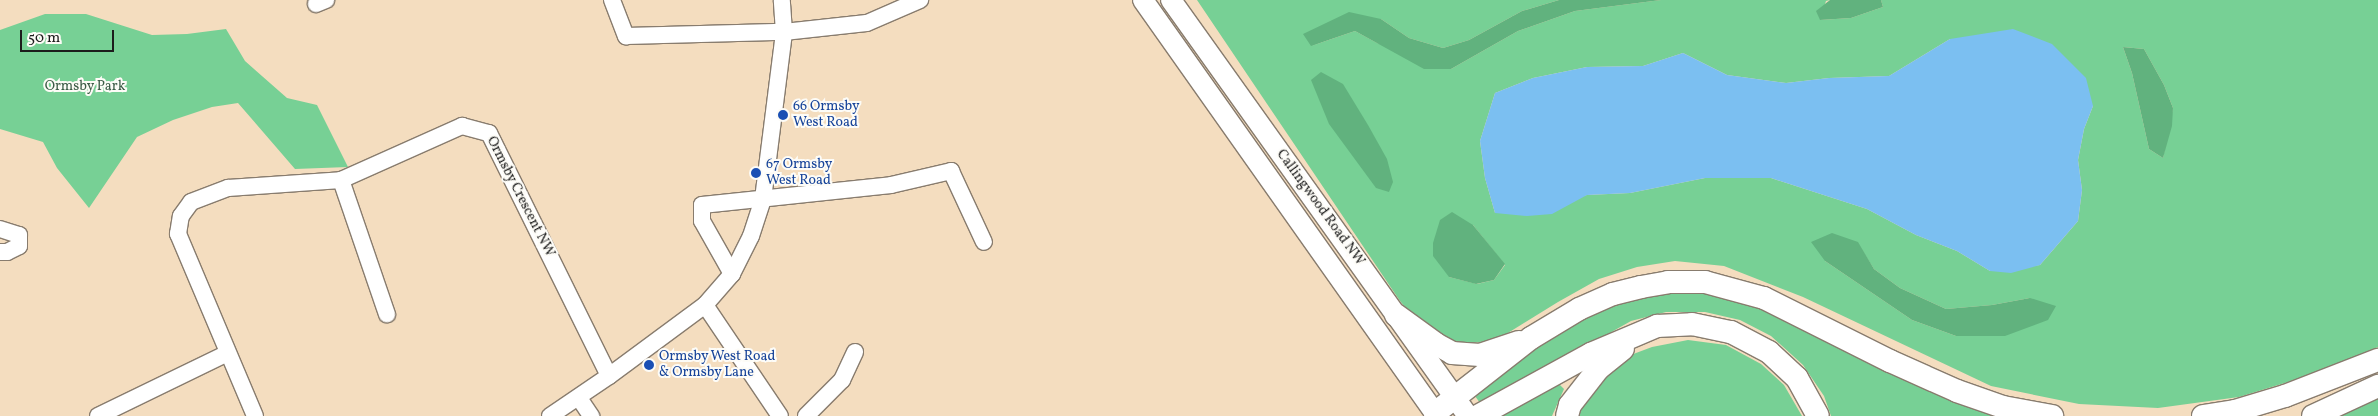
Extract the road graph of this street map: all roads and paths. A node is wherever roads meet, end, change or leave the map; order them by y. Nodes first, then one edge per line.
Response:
1 (612, 0) edge
2 (782, 0) edge
3 (920, 0) edge
4 (1143, 0) edge
5 (1171, 0) edge
6 (784, 32) junction
7 (341, 180) junction
8 (763, 199) junction
9 (0, 229) edge
10 (984, 242) dead end
11 (0, 252) edge
12 (732, 274) junction
13 (705, 305) junction
14 (386, 314) dead end
15 (1396, 315) junction
16 (1657, 326) junction
17 (1531, 338) junction
18 (855, 352) dead end
19 (228, 353) junction
20 (2378, 360) edge
21 (609, 376) junction
22 (2378, 386) edge
23 (579, 398) junction
24 (1455, 398) junction
25 (1436, 414) edge
26 (98, 416) edge
27 (255, 416) edge
28 (550, 416) edge
29 (591, 416) edge
30 (780, 416) edge
31 (806, 416) edge
32 (1468, 416) edge
33 (1478, 416) edge
34 (1567, 416) edge
35 (1818, 416) edge
36 (2052, 416) edge
37 (2203, 416) edge
38 (2312, 416) edge

1 - 6 street
2 - 6 street
3 - 6 street
4 - 25 main road, Callingwood Road NW
5 - 15 main road, Callingwood Road NW
6 - 8 street
7 - 14 street
7 - 19 street, Ormsby Crescent NW
7 - 21 street, Ormsby Crescent NW
8 - 10 street
8 - 12 street
8 - 12 street
9 - 11 street
12 - 13 street
13 - 21 street
13 - 30 street
15 - 17 highway
15 - 24 main road, Callingwood Road NW
16 - 33 highway
16 - 34 highway
16 - 35 highway
17 - 24 highway
17 - 36 highway
18 - 31 street
19 - 26 street
19 - 27 street, Ormsby Crescent NW
20 - 37 highway
21 - 23 street
22 - 38 highway
23 - 28 street
23 - 29 street
24 - 25 highway
24 - 32 main road, Callingwood Road NW

